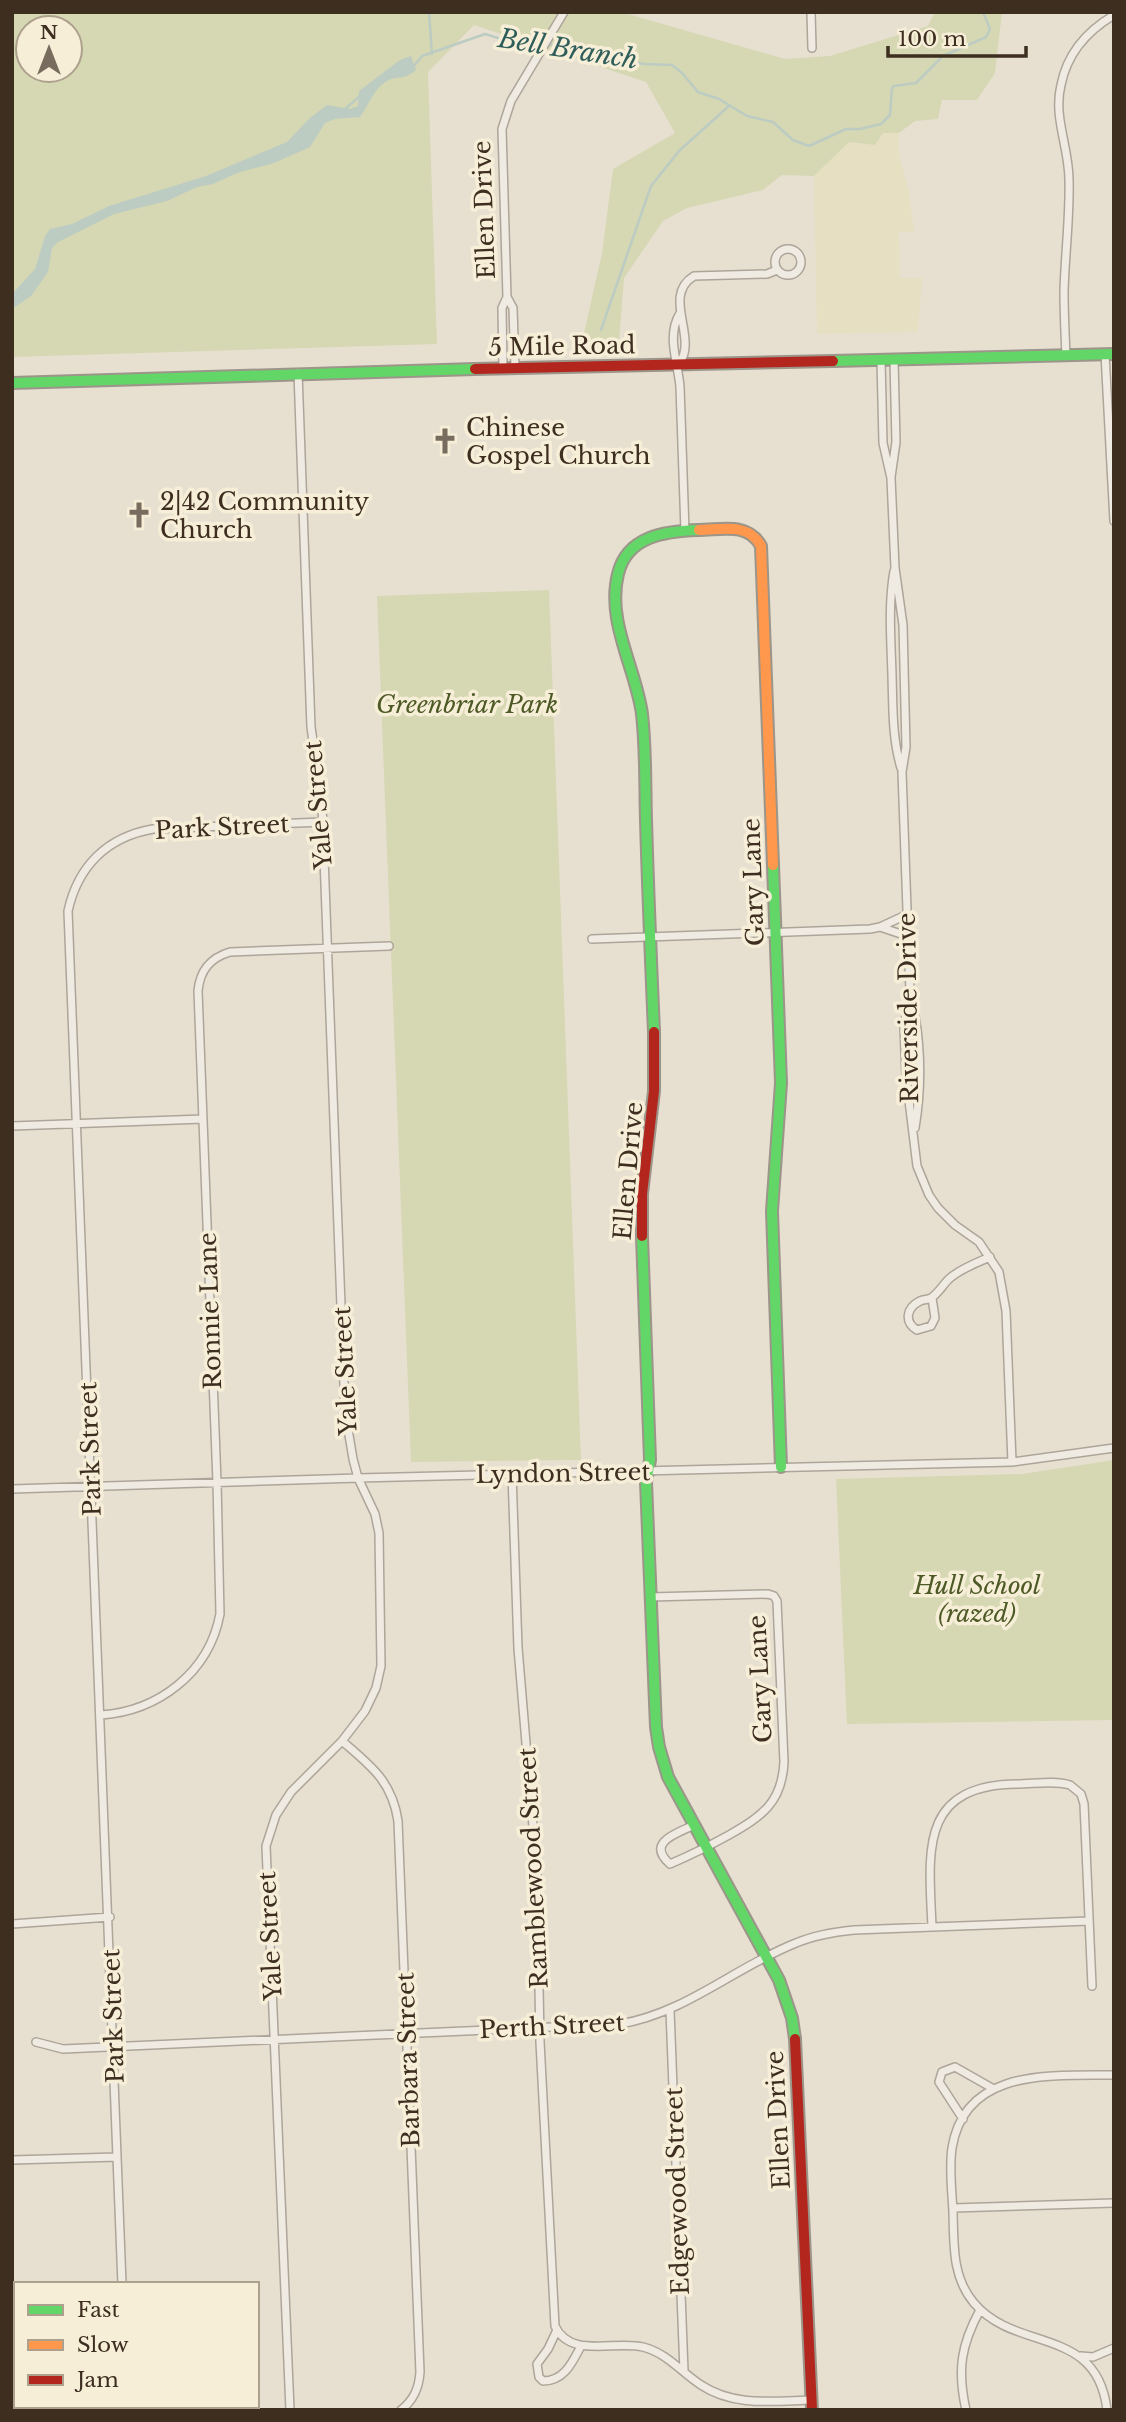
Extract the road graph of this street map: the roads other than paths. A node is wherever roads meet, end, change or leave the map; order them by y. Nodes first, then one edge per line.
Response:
1 (564, 12) edge
2 (811, 12) edge
3 (1114, 15) edge
4 (812, 48) dead end
5 (777, 270) dead end
6 (508, 297) junction
7 (1109, 354) edge
8 (1066, 355) junction
9 (881, 360) junction
10 (894, 360) junction
11 (678, 365) junction
12 (503, 368) junction
13 (515, 368) junction
14 (298, 373) junction
15 (12, 383) edge
16 (891, 478) junction
17 (1114, 521) edge
18 (685, 531) junction
19 (895, 568) junction
20 (902, 772) junction
21 (323, 822) junction
22 (906, 915) junction
23 (880, 927) junction
24 (776, 933) junction
25 (649, 936) junction
26 (906, 936) junction
27 (592, 939) dead end
28 (389, 946) dead end
29 (328, 948) junction
30 (910, 992) junction
31 (202, 1119) junction
32 (77, 1123) junction
33 (12, 1126) edge
34 (914, 1132) junction
35 (990, 1257) junction
36 (932, 1297) junction
37 (1114, 1448) edge
38 (1012, 1462) junction
39 (781, 1467) junction
40 (647, 1471) junction
41 (512, 1474) junction
42 (358, 1478) junction
43 (217, 1482) junction
44 (91, 1486) junction
45 (12, 1489) edge
46 (650, 1597) junction
47 (101, 1715) junction
48 (342, 1741) junction
49 (694, 1825) junction
50 (707, 1848) junction
51 (110, 1917) junction
52 (1090, 1922) junction
53 (12, 1924) edge
54 (932, 1927) junction
55 (767, 1957) junction
56 (1092, 1986) dead end
57 (670, 2010) junction
58 (540, 2028) junction
59 (407, 2033) junction
60 (275, 2039) junction
61 (36, 2042) dead end
62 (114, 2046) junction
63 (1114, 2075) edge
64 (992, 2088) junction
65 (963, 2119) junction
66 (117, 2157) junction
67 (12, 2160) edge
68 (1114, 2203) edge
69 (953, 2208) junction
70 (122, 2282) edge
71 (980, 2310) junction
72 (557, 2330) junction
73 (581, 2346) junction
74 (1114, 2348) edge
75 (1082, 2356) junction
76 (684, 2371) junction
77 (811, 2405) edge
78 (290, 2410) edge
79 (401, 2410) edge
80 (966, 2410) edge
81 (1107, 2410) edge

1 - 6 street, Ellen Drive
2 - 4 street
3 - 8 street
5 - 11 street
6 - 12 street, Ellen Drive
6 - 13 street, Ellen Drive
7 - 8 street, 5 Mile Road
7 - 17 street
8 - 10 street, 5 Mile Road
9 - 10 street, 5 Mile Road
9 - 11 street, 5 Mile Road
9 - 16 street, Riverside Drive
10 - 16 street, Riverside Drive
11 - 13 street, 5 Mile Road
11 - 18 street
12 - 13 street, 5 Mile Road
12 - 14 street, 5 Mile Road
14 - 15 street, 5 Mile Road
14 - 21 street, Yale Street
16 - 19 street, Riverside Drive
18 - 24 street, Gary Lane
18 - 25 street, Ellen Drive
19 - 20 street, Riverside Drive
19 - 20 street, Riverside Drive
20 - 22 street, Riverside Drive
21 - 29 street, Yale Street
21 - 32 street, Park Street
22 - 23 street
22 - 26 street, Riverside Drive
23 - 24 street
23 - 26 street
24 - 25 street
24 - 39 street, Gary Lane
25 - 27 street
25 - 40 street, Ellen Drive
26 - 30 street, Riverside Drive
28 - 29 street, Ronnie Lane
29 - 31 street, Ronnie Lane
29 - 42 street, Yale Street
30 - 34 street
30 - 34 street, Riverside Drive
31 - 32 street
31 - 43 street, Ronnie Lane
32 - 33 street
32 - 44 street, Park Street
34 - 35 street, Riverside Drive
35 - 36 street
35 - 38 street, Riverside Drive
36 - 36 street
37 - 38 street, Lyndon Street
38 - 39 street, Lyndon Street
39 - 40 street, Lyndon Street
40 - 41 street, Lyndon Street
40 - 46 street, Ellen Drive
41 - 42 street, Lyndon Street
41 - 58 street, Ramblewood Street
42 - 43 street, Lyndon Street
42 - 48 street, Yale Street
43 - 44 street, Lyndon Street
43 - 47 street, Ronnie Lane
44 - 45 street, Lyndon Street
44 - 47 street, Park Street
46 - 49 street, Ellen Drive
46 - 50 street, Gary Lane
47 - 51 street, Park Street
48 - 59 street, Barbara Street
48 - 60 street, Yale Street
49 - 50 street, Ellen Drive
49 - 50 street
50 - 55 street, Ellen Drive
51 - 53 street
51 - 62 street, Park Street
52 - 54 street, Perth Street
52 - 54 street
52 - 56 street
54 - 55 street, Perth Street
55 - 57 street, Perth Street
55 - 77 street, Ellen Drive
57 - 58 street, Perth Street
57 - 76 street, Edgewood Street
58 - 59 street, Perth Street
58 - 72 street, Ramblewood Street
59 - 60 street, Perth Street
59 - 79 street, Barbara Street
60 - 62 street, Perth Street
60 - 78 street, Yale Street
61 - 62 street, Perth Street
62 - 66 street, Park Street
63 - 64 street
64 - 65 street
64 - 65 street
65 - 69 street
66 - 67 street
66 - 70 street, Park Street
68 - 69 street
69 - 71 street
71 - 75 street
71 - 80 street
72 - 73 street
72 - 73 street
73 - 76 street
74 - 75 street
75 - 81 street
76 - 77 street

